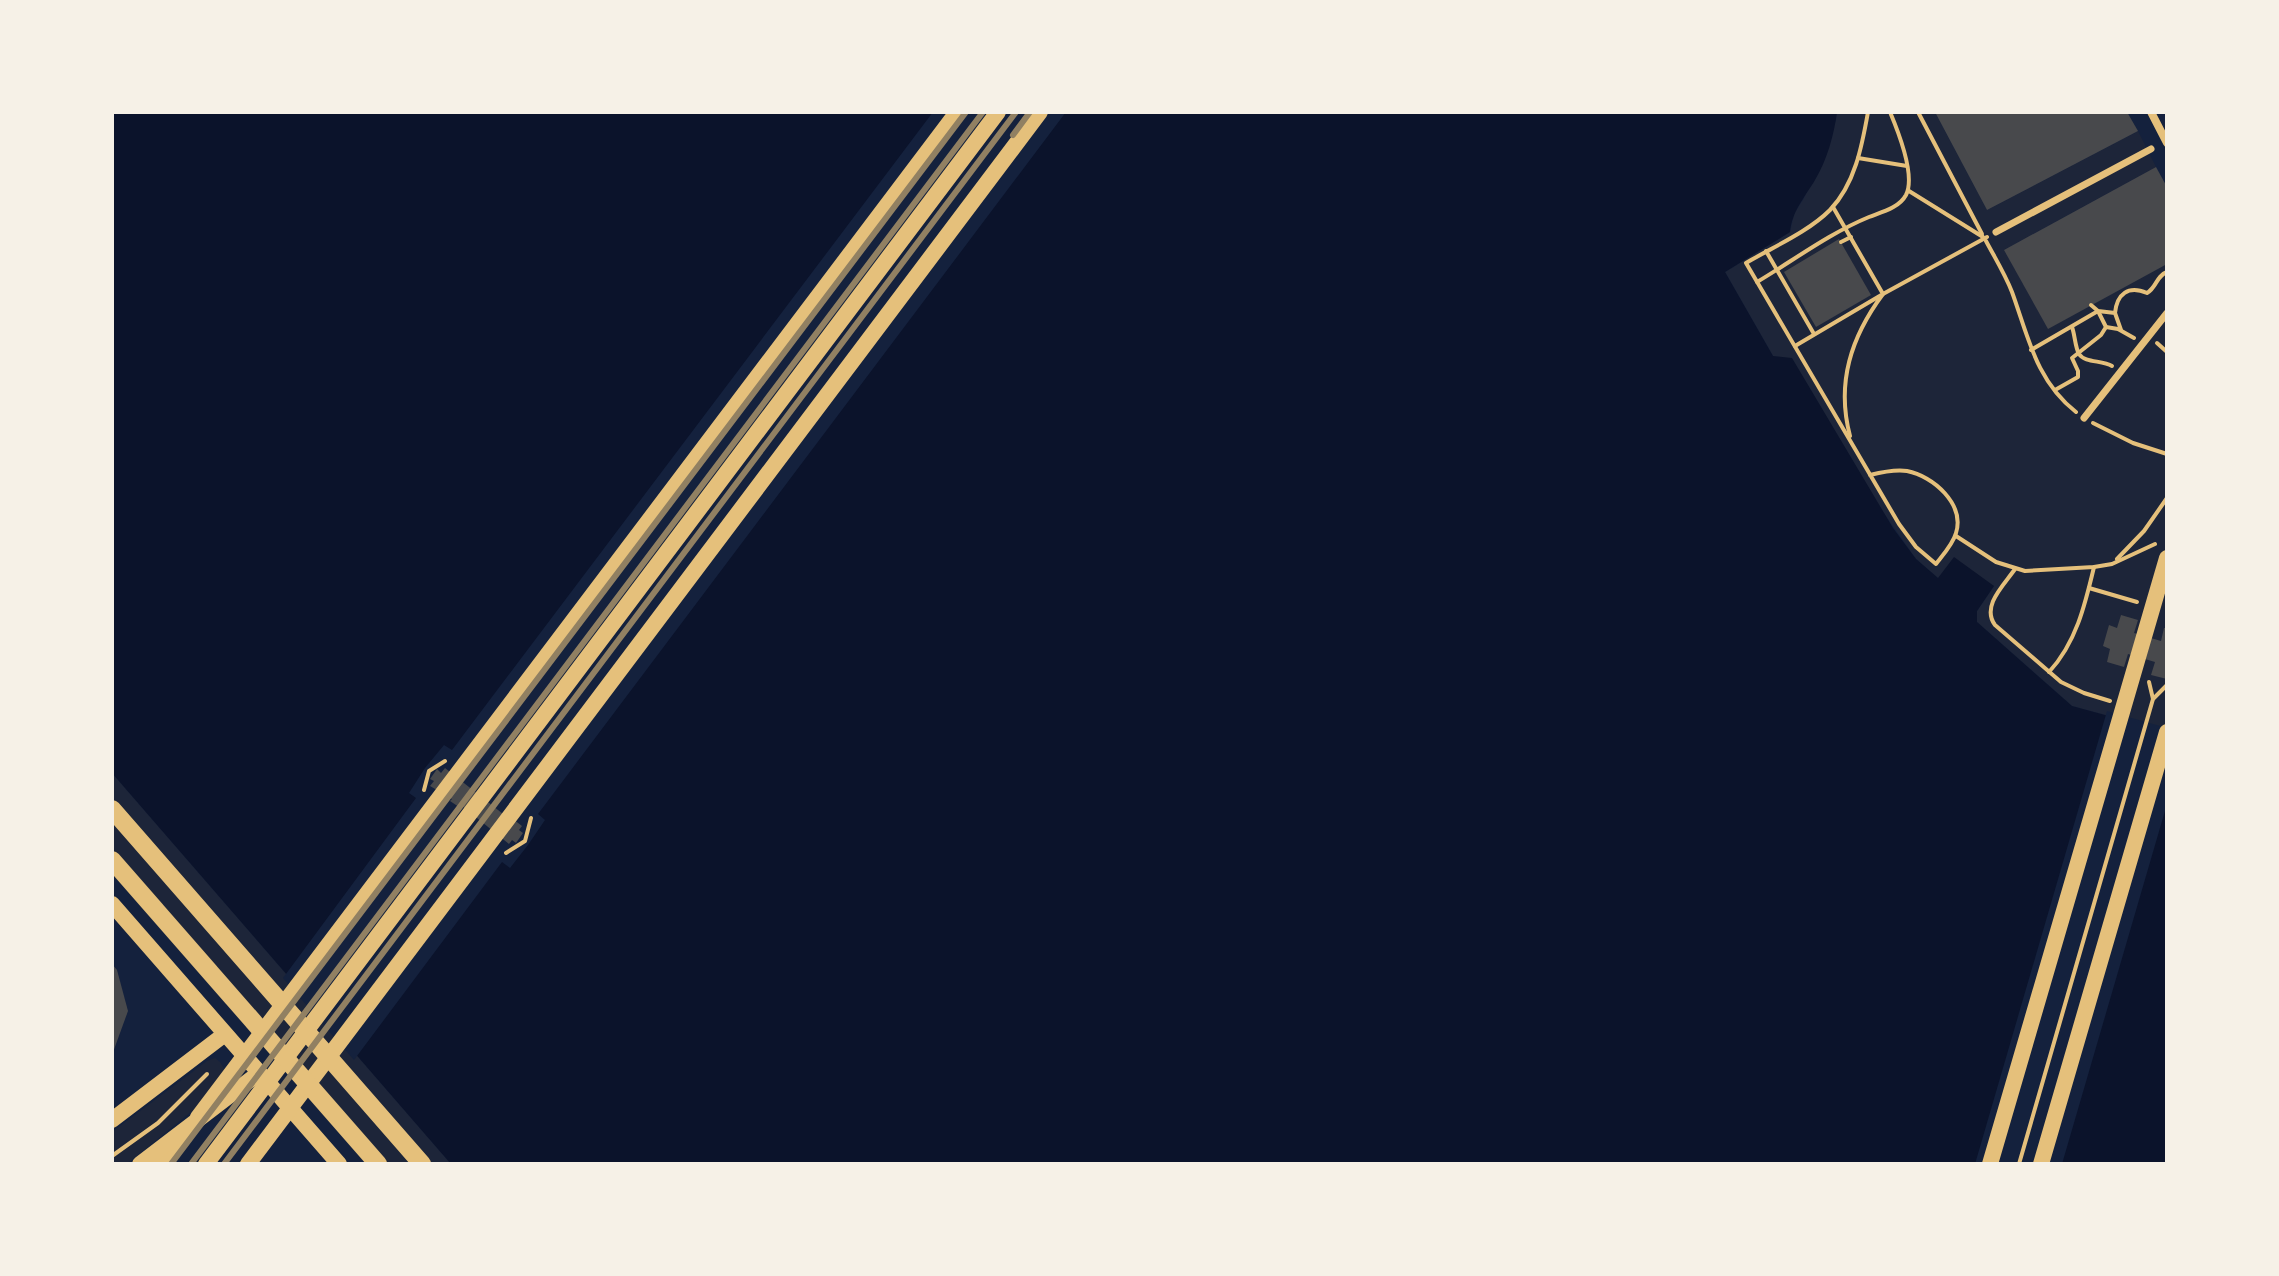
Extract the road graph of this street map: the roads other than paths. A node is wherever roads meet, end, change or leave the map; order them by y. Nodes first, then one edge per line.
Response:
1 (956, 112) edge
2 (998, 112) edge
3 (1040, 112) edge
4 (2151, 112) edge
5 (2166, 140) edge
6 (2151, 149) dead end
7 (1996, 232) road end
8 (2167, 313) edge
9 (2084, 418) road end
10 (2167, 558) edge
11 (2167, 732) edge
12 (112, 809) edge
13 (112, 860) edge
14 (112, 904) edge
15 (225, 1034) junction
16 (259, 1073) junction
17 (112, 1120) edge
18 (140, 1164) edge
19 (161, 1164) edge
20 (206, 1164) edge
21 (248, 1164) edge
22 (339, 1164) edge
23 (378, 1164) edge
24 (422, 1164) edge
25 (1990, 1164) edge
26 (2041, 1164) edge

1 - 19 main road
2 - 20 main road
3 - 21 main road
4 - 5 street
6 - 7 street
8 - 9 street
10 - 25 main road
11 - 26 main road
12 - 24 highway
13 - 23 highway
14 - 15 main road
15 - 16 main road
15 - 17 main road
16 - 18 main road
16 - 22 main road

